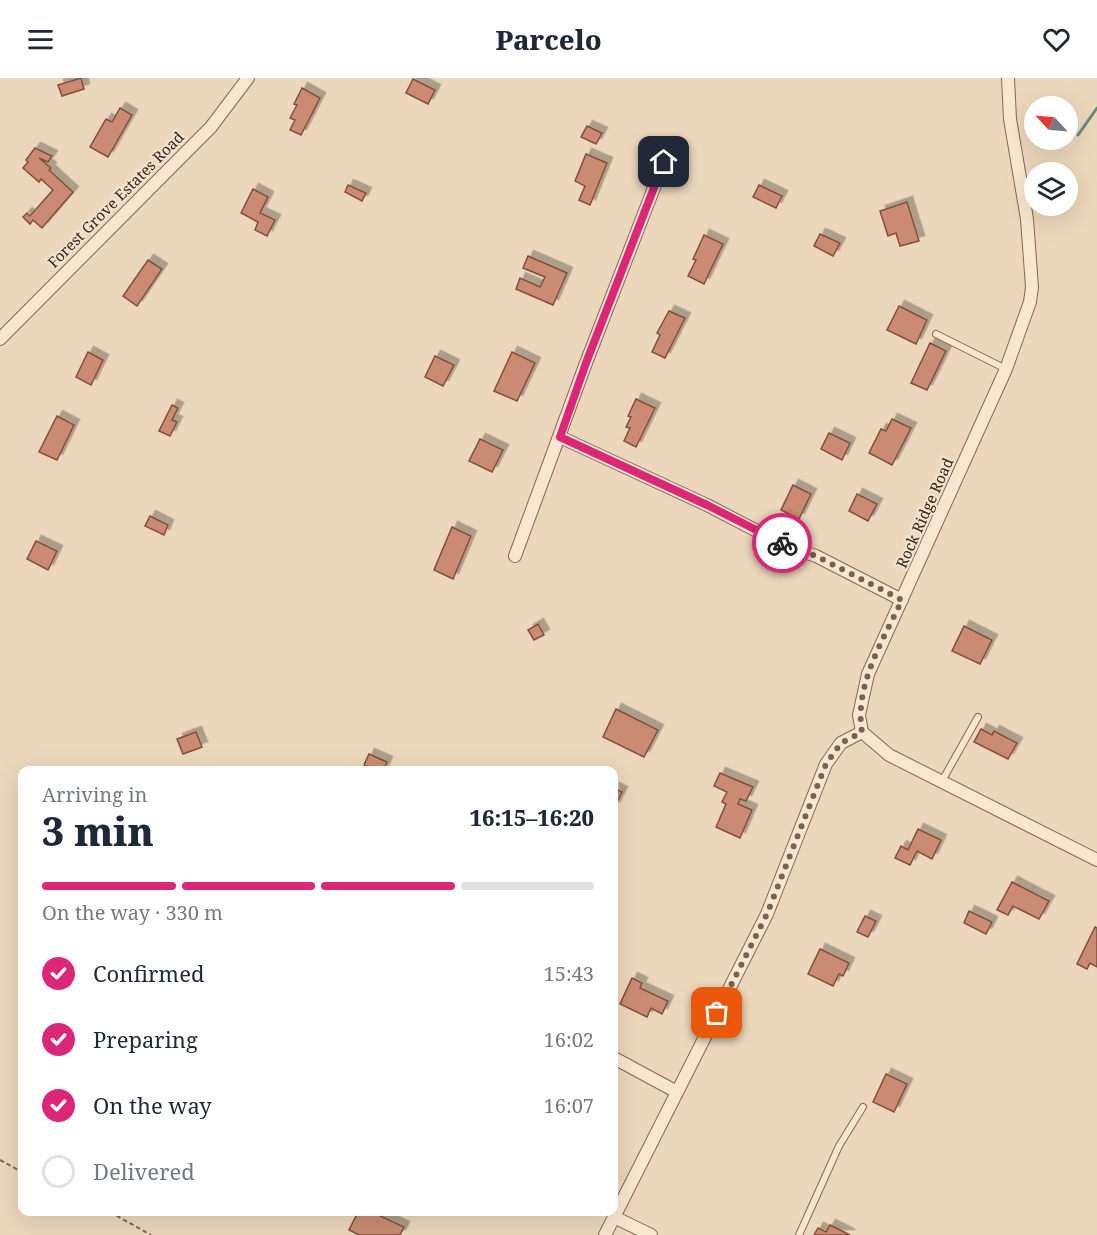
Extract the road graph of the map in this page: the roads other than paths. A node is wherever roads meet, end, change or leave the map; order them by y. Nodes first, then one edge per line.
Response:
1 (248, 78) edge
2 (1008, 78) edge
3 (664, 162) dead end
4 (936, 334) dead end
5 (0, 339) edge
6 (1006, 369) junction
7 (560, 437) junction
8 (515, 556) dead end
9 (902, 600) junction
10 (978, 717) dead end
11 (862, 732) junction
12 (941, 782) junction
13 (1097, 860) edge
14 (618, 1060) edge
15 (677, 1092) junction
16 (863, 1107) dead end
17 (618, 1209) edge
18 (614, 1217) joint
19 (605, 1235) edge
20 (651, 1235) edge
21 (799, 1235) edge

1 - 5 street, Forest Grove Estates Road
2 - 6 street, Rock Ridge Road
3 - 7 street
4 - 6 lane
6 - 9 street, Rock Ridge Road
7 - 8 street
7 - 9 street
9 - 11 street, Rock Ridge Road
10 - 12 lane
11 - 12 street
11 - 15 street
12 - 13 street
14 - 15 street
15 - 17 street
16 - 21 lane
18 - 19 street
18 - 20 street

